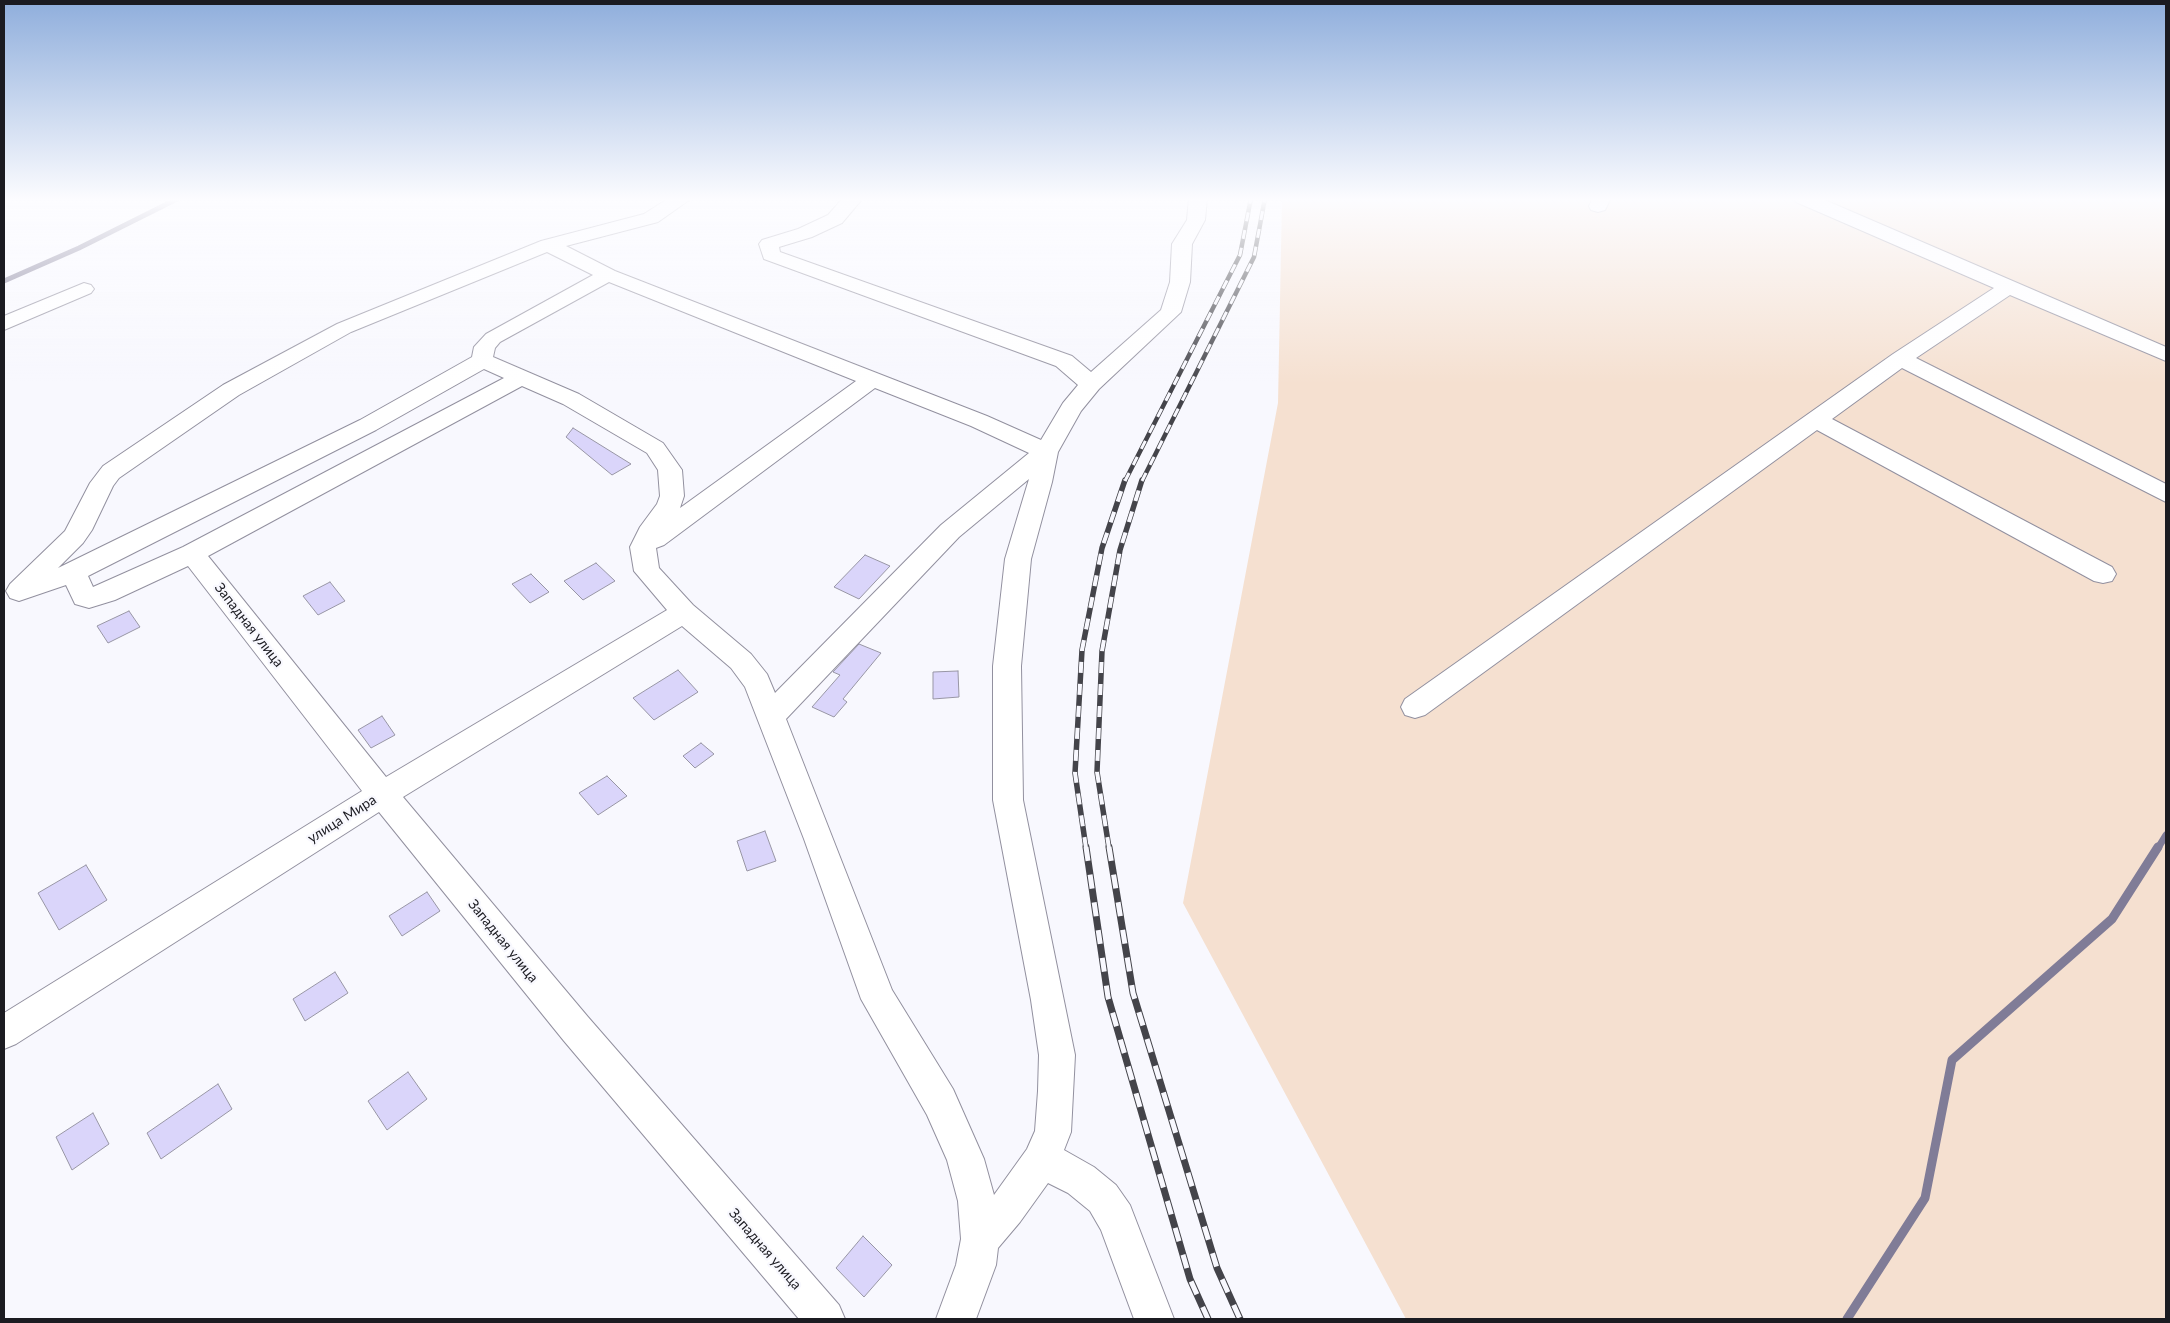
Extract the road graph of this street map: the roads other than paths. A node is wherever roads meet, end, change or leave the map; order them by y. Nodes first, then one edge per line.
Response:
1 (512, 260) edge
2 (577, 260) edge
3 (784, 260) edge
4 (1181, 260) edge
5 (1946, 260) edge
6 (608, 275) junction
7 (2009, 287) junction
8 (84, 288) dead end
9 (4, 324) edge
10 (2166, 356) edge
11 (1901, 359) junction
12 (482, 360) junction
13 (522, 378) junction
14 (873, 379) junction
15 (1091, 384) junction
16 (1815, 420) junction
17 (1046, 452) junction
18 (2166, 494) edge
19 (643, 547) junction
20 (192, 553) junction
21 (74, 572) junction
22 (2103, 574) dead end
23 (11, 595) edge
24 (684, 612) junction
25 (1415, 707) dead end
26 (771, 716) junction
27 (382, 794) junction
28 (4, 1032) edge
29 (1040, 1162) junction
30 (980, 1239) junction
31 (825, 1319) edge
32 (956, 1319) edge
33 (1154, 1319) edge

1 - 23 street
2 - 6 street
3 - 15 street
4 - 15 street
5 - 7 street
6 - 12 street
6 - 14 street
7 - 10 street
7 - 11 street
8 - 9 street
11 - 16 street
11 - 18 street
12 - 13 street
12 - 21 street
13 - 19 street
13 - 20 street
14 - 17 street
14 - 19 street
15 - 17 street
16 - 22 street
16 - 25 street
17 - 26 street
17 - 29 street
19 - 24 street
20 - 21 street
20 - 27 street, Западная улица
21 - 23 street
24 - 26 street
24 - 27 street, улица Мира
26 - 30 street
27 - 28 street, улица Мира
27 - 31 street, Западная улица
29 - 30 street
29 - 33 street
30 - 32 street

